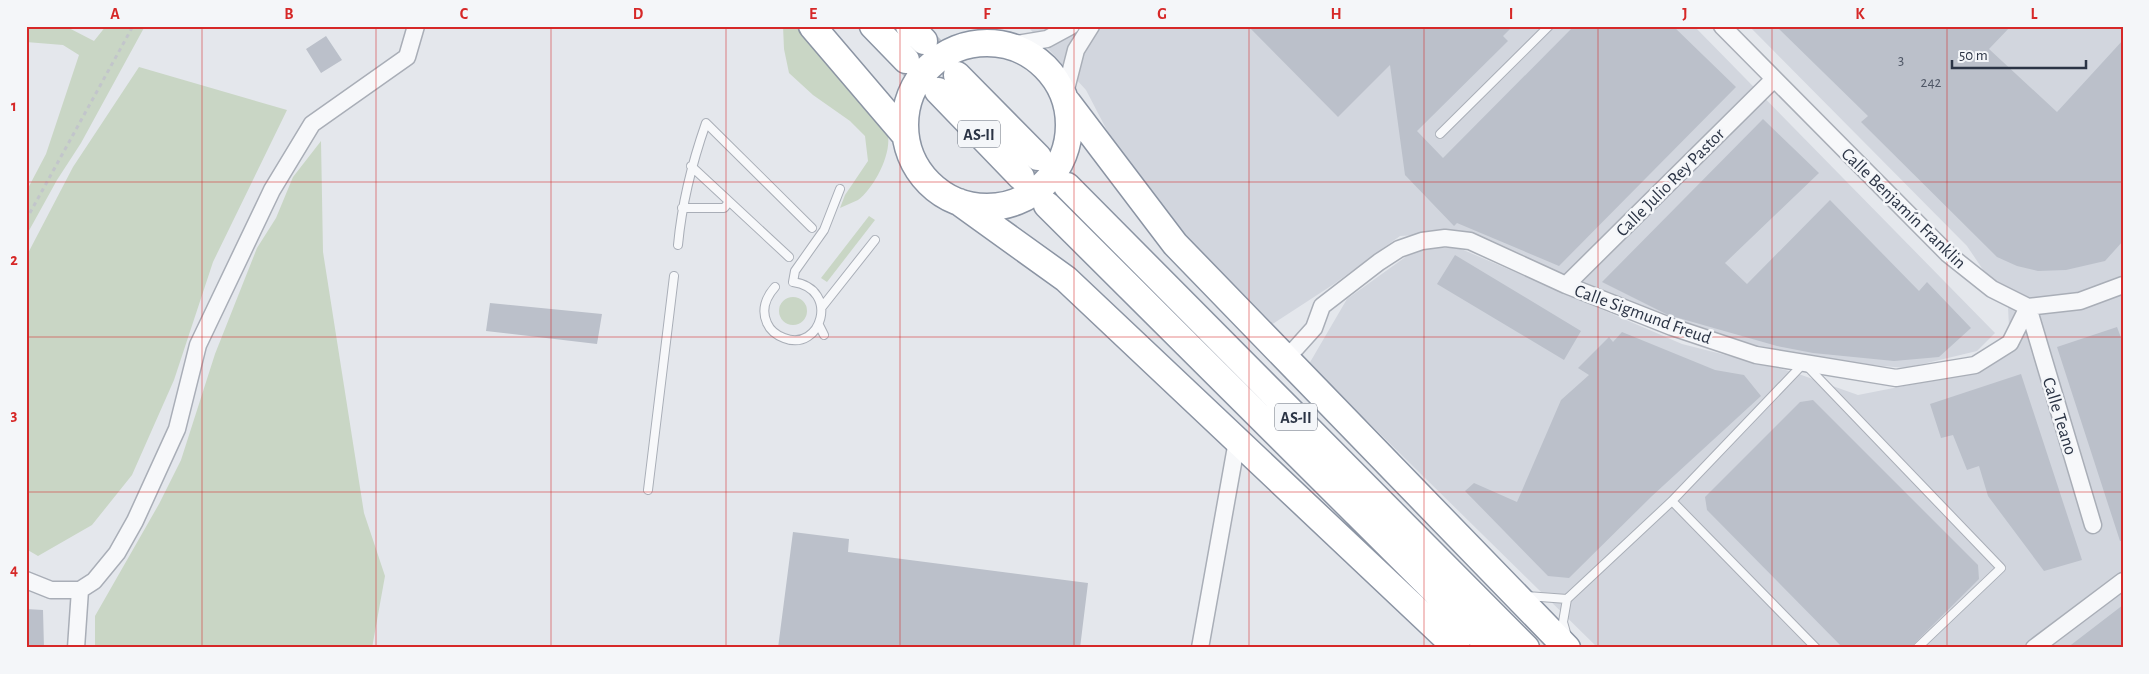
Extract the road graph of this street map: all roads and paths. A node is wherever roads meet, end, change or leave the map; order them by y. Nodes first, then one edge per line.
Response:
1 (133, 26) edge
2 (416, 26) edge
3 (812, 26) edge
4 (873, 26) edge
5 (1071, 26) edge
6 (1091, 26) edge
7 (1549, 26) edge
8 (1722, 26) edge
9 (969, 35) edge
10 (1011, 45) junction
11 (906, 60) tunnel mouth
12 (1774, 79) junction
13 (1066, 98) junction
14 (1440, 134) dead end
15 (905, 135) junction
16 (1038, 157) tunnel mouth
17 (691, 166) junction
18 (1021, 176) tunnel mouth
19 (1067, 186) tunnel mouth
20 (840, 189) dead end
21 (729, 202) junction
22 (959, 202) junction
23 (1047, 205) tunnel mouth
24 (682, 208) junction
25 (26, 220) edge
26 (812, 228) dead end
27 (875, 240) dead end
28 (678, 245) dead end
29 (789, 257) dead end
30 (674, 276) dead end
31 (2123, 285) edge
32 (1566, 286) junction
33 (775, 287) dead end
34 (822, 307) junction
35 (2028, 307) junction
36 (819, 325) junction
37 (824, 335) dead end
38 (1283, 358) junction
39 (1804, 363) junction
40 (1237, 441) junction
41 (648, 490) dead end
42 (1672, 501) junction
43 (2093, 525) dead end
44 (26, 580) edge
45 (2123, 581) edge
46 (80, 590) junction
47 (1516, 595) junction
48 (1567, 599) junction
49 (76, 648) edge
50 (1200, 648) edge
51 (1457, 648) edge
52 (1492, 648) edge
53 (1526, 648) edge
54 (1569, 648) edge
55 (1816, 648) edge
56 (1917, 648) edge
57 (2034, 648) edge

1 - 25 path
2 - 46 street
3 - 15 highway
4 - 11 highway
5 - 10 street
6 - 13 street
7 - 14 lane
8 - 12 street, Calle Benjamín Franklin
9 - 10 highway
9 - 15 highway
10 - 13 highway
12 - 32 street, Calle Julio Rey Pastor
12 - 35 street, Calle Benjamín Franklin
13 - 22 highway
13 - 38 highway
15 - 22 highway
16 - 18 highway, AS-II
17 - 21 lane
17 - 24 lane
17 - 26 lane
19 - 53 highway, AS-II
20 - 34 lane
21 - 24 lane
21 - 29 lane
22 - 40 highway
23 - 52 highway, AS-II
24 - 28 lane
27 - 34 lane
30 - 41 lane
31 - 35 street
32 - 38 street, Calle Sigmund Freud
32 - 39 street, Calle Sigmund Freud
33 - 36 lane
34 - 36 lane
35 - 39 street, Calle Sigmund Freud
35 - 43 street, Calle Teano
36 - 37 lane
38 - 47 highway
39 - 42 lane
39 - 56 lane
40 - 50 street
40 - 51 highway
42 - 48 lane
42 - 55 lane
44 - 46 street
45 - 57 street
46 - 49 street
47 - 48 lane
47 - 54 highway
48 - 54 lane

